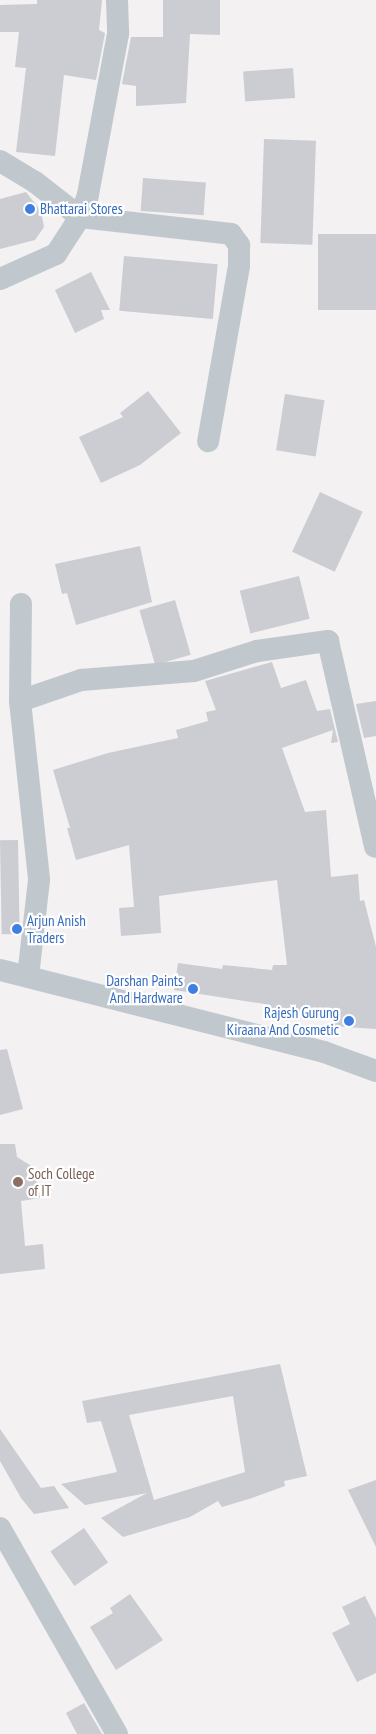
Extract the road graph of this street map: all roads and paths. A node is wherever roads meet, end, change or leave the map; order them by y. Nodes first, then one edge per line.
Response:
1 (117, 0) edge
2 (0, 161) edge
3 (80, 217) junction
4 (0, 280) edge
5 (208, 441) dead end
6 (21, 604) dead end
7 (20, 701) junction
8 (375, 847) edge
9 (0, 970) edge
10 (28, 976) junction
11 (376, 1071) edge
12 (0, 1528) edge
13 (118, 1734) edge

1 - 3 street
2 - 3 street
3 - 4 street
3 - 5 street
6 - 7 street
7 - 8 street
7 - 10 street
9 - 10 street
10 - 11 street
12 - 13 street

